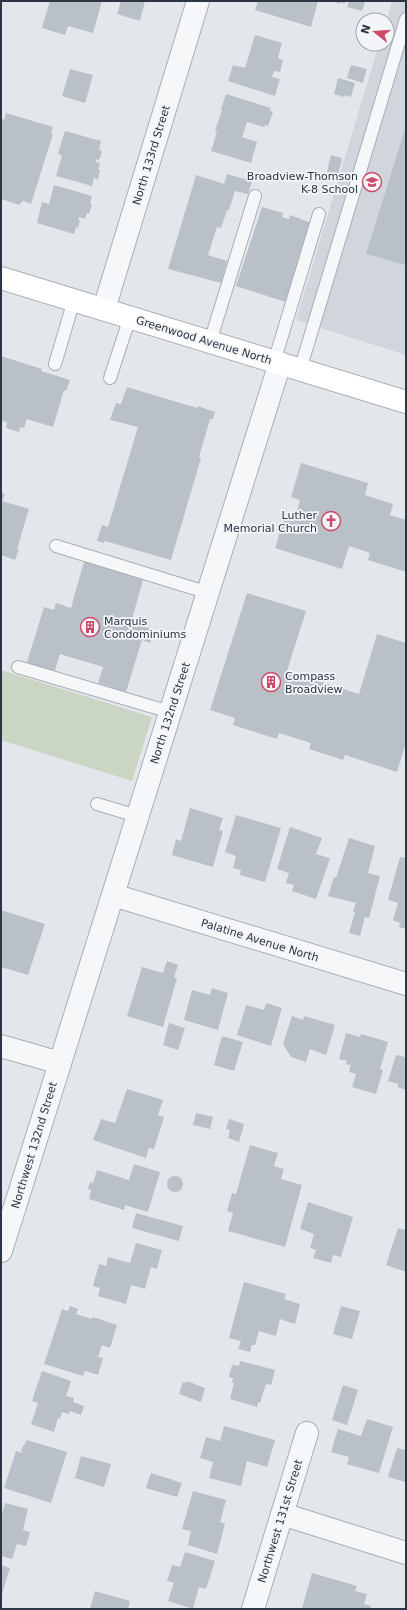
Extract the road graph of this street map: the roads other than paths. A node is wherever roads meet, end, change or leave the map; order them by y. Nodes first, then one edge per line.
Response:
1 (198, 1) edge
2 (406, 19) edge
3 (255, 196) dead end
4 (319, 214) dead end
5 (1, 278) edge
6 (74, 300) junction
7 (104, 309) junction
8 (130, 317) junction
9 (210, 342) junction
10 (54, 364) dead end
11 (284, 365) junction
12 (110, 378) dead end
13 (406, 402) edge
14 (56, 546) dead end
15 (209, 593) junction
16 (18, 667) dead end
17 (170, 712) junction
18 (97, 804) dead end
19 (137, 816) junction
20 (114, 895) junction
21 (406, 984) edge
22 (1, 1046) edge
23 (60, 1063) junction
24 (1, 1251) edge
25 (307, 1433) dead end
26 (282, 1514) junction
27 (406, 1553) edge
28 (254, 1609) edge

1 - 7 street, North 133rd Street
2 - 11 lane
3 - 9 lane
4 - 11 lane
5 - 6 main road, Greenwood Avenue North
6 - 7 main road, Greenwood Avenue North
6 - 10 lane
7 - 8 main road, Greenwood Avenue North
8 - 9 main road, Greenwood Avenue North
8 - 12 lane
9 - 11 main road, Greenwood Avenue North
11 - 13 main road, Greenwood Avenue North
11 - 15 street, North 132nd Street
14 - 15 lane
15 - 17 street, North 132nd Street
16 - 17 lane
17 - 19 street, North 132nd Street
18 - 19 lane
19 - 20 street, North 132nd Street
20 - 21 street, Palatine Avenue North
20 - 23 street, North 132nd Street
22 - 23 street
23 - 24 street, Northwest 132nd Street
25 - 26 street, Northwest 131st Street
26 - 27 street
26 - 28 street, Northwest 131st Street

